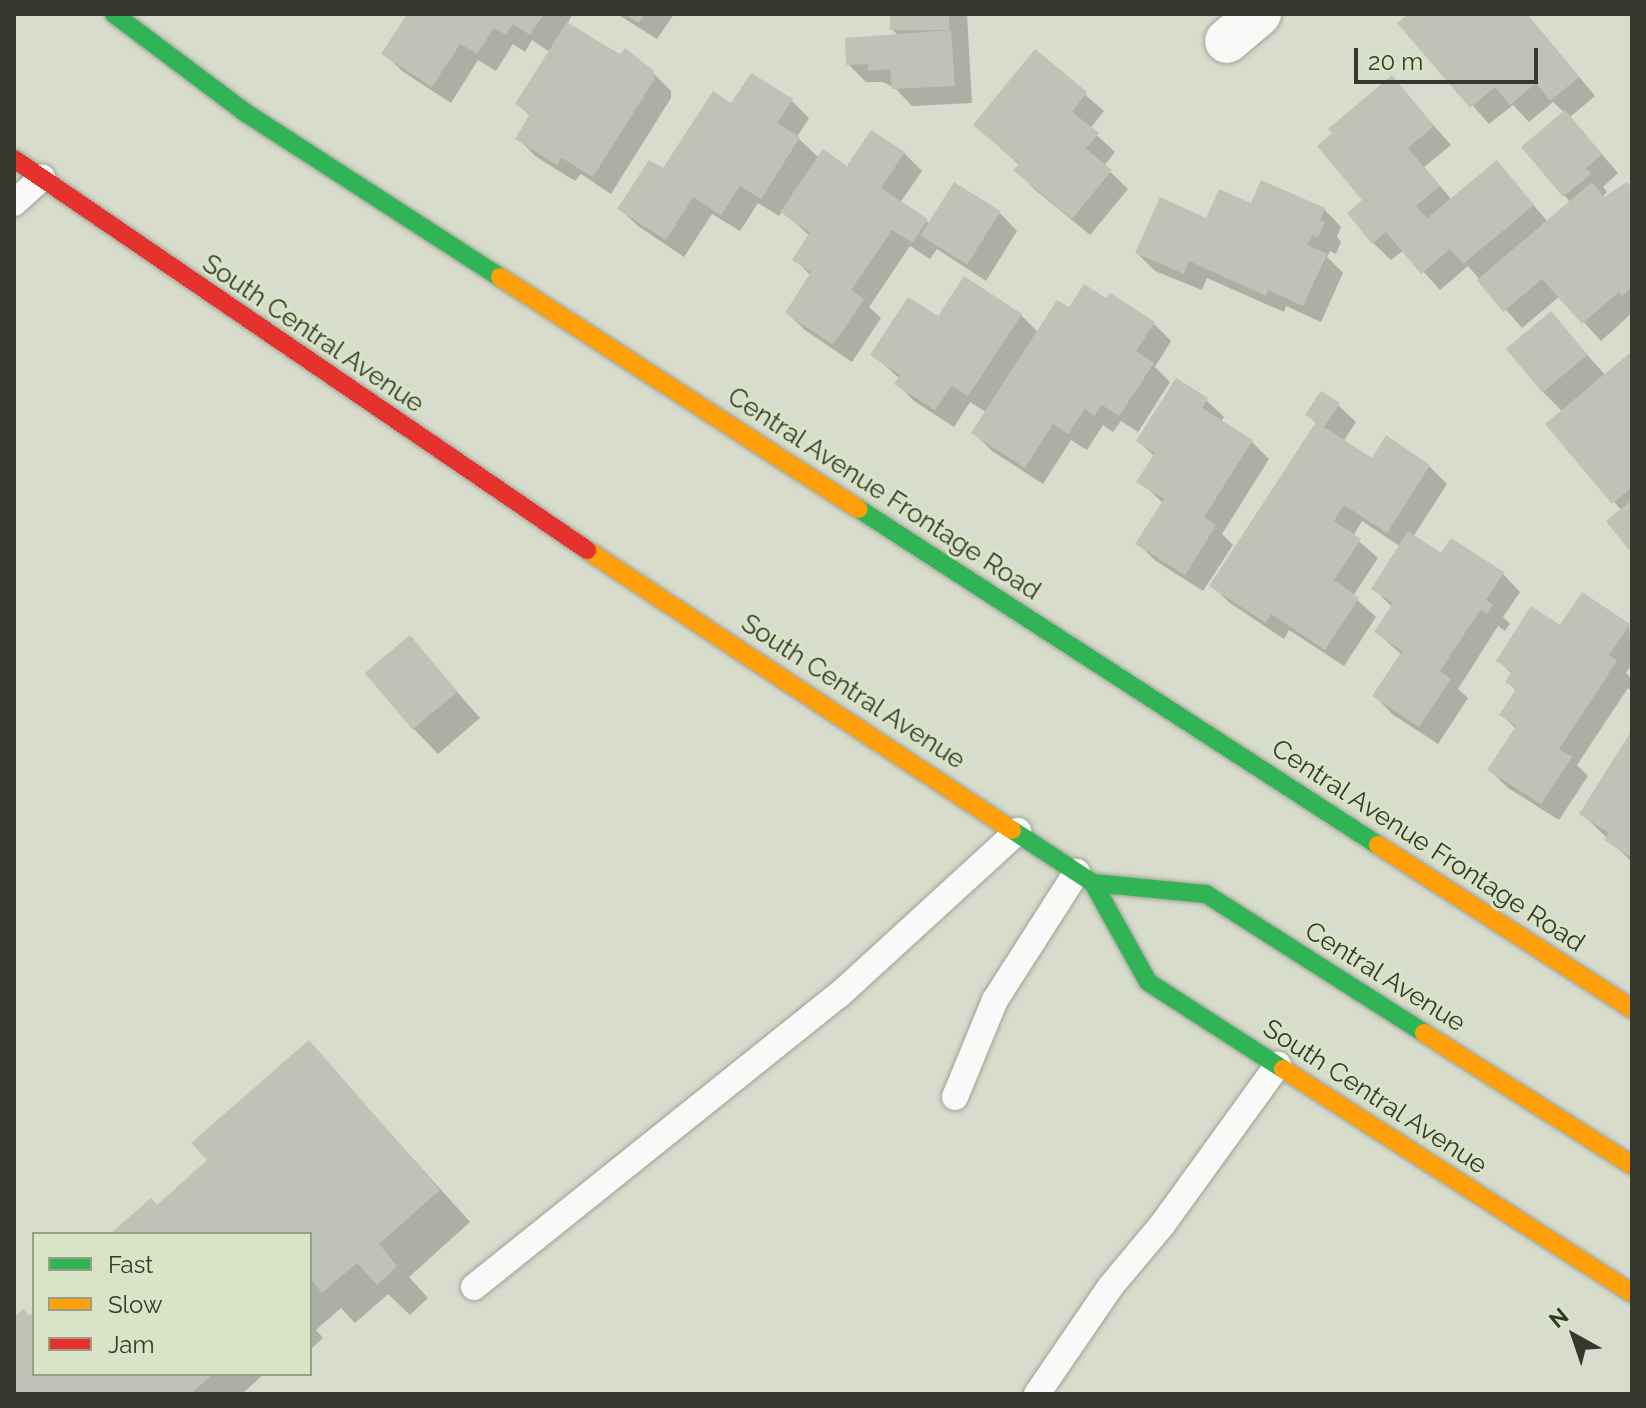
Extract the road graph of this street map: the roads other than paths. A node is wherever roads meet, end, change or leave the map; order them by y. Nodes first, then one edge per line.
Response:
1 (114, 14) edge
2 (14, 159) edge
3 (42, 178) junction
4 (14, 203) edge
5 (1018, 831) junction
6 (1085, 877) junction
7 (1632, 1009) edge
8 (1278, 1065) junction
9 (955, 1097) dead end
10 (1632, 1165) edge
11 (474, 1287) dead end
12 (1632, 1293) edge
13 (1037, 1394) edge

1 - 7 main road, Central Avenue Frontage Road
2 - 3 main road, South Central Avenue
3 - 4 lane
3 - 5 main road, South Central Avenue
5 - 6 main road, South Central Avenue
5 - 11 lane
6 - 8 main road, South Central Avenue
6 - 9 lane
6 - 10 main road, Central Avenue
8 - 12 main road, South Central Avenue
8 - 13 lane

